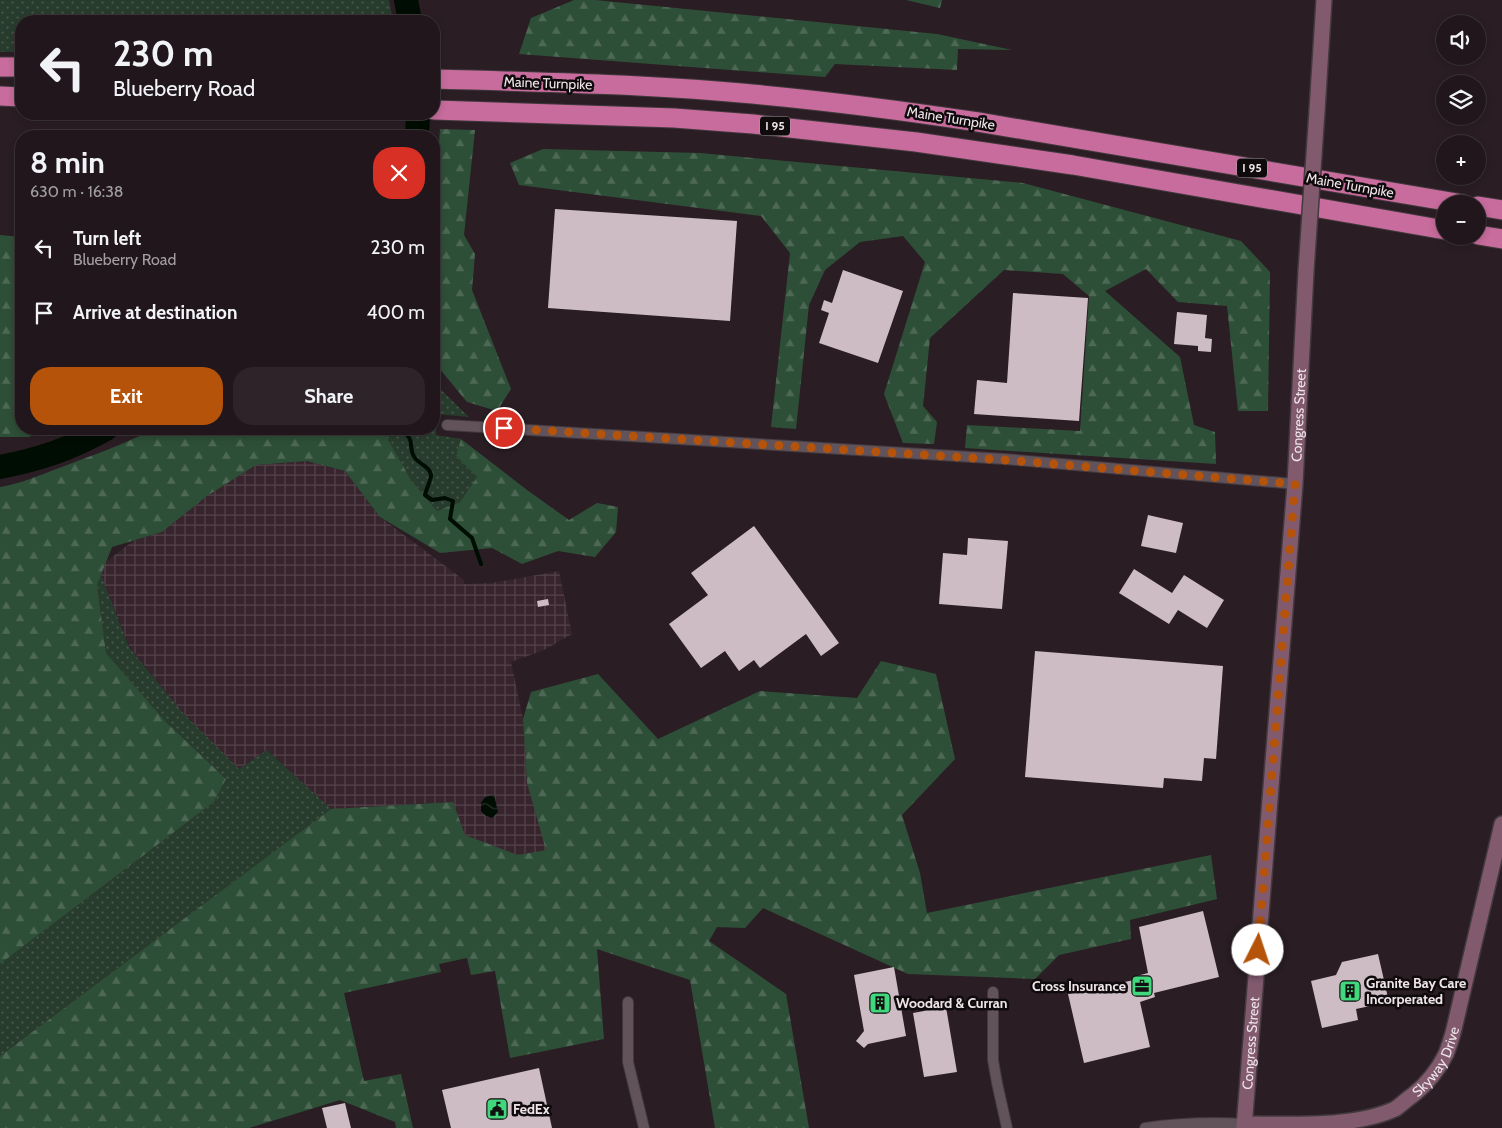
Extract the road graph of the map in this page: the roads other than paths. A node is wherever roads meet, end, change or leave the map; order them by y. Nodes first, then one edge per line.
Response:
1 (1324, 0) edge
2 (0, 67) edge
3 (15, 68) edge
4 (440, 79) edge
5 (0, 96) edge
6 (15, 97) edge
7 (440, 110) edge
8 (1436, 199) edge
9 (1486, 207) edge
10 (1502, 210) edge
11 (1436, 228) edge
12 (1486, 237) edge
13 (1502, 240) edge
14 (447, 425) dead end
15 (1295, 484) junction
16 (1502, 824) edge
17 (993, 992) dead end
18 (628, 1002) dead end
19 (1245, 1126) edge
20 (644, 1128) edge
21 (1007, 1128) edge
22 (1145, 1128) edge

1 - 15 main road, Congress Street, bridge
2 - 3 highway
4 - 8 highway, Maine Turnpike / I 95
5 - 6 highway
7 - 11 highway, Maine Turnpike / I 95
9 - 10 highway
12 - 13 highway
14 - 15 street
15 - 19 main road, Congress Street
16 - 19 main road, Skyway Drive
17 - 21 street
18 - 20 street
19 - 22 street

